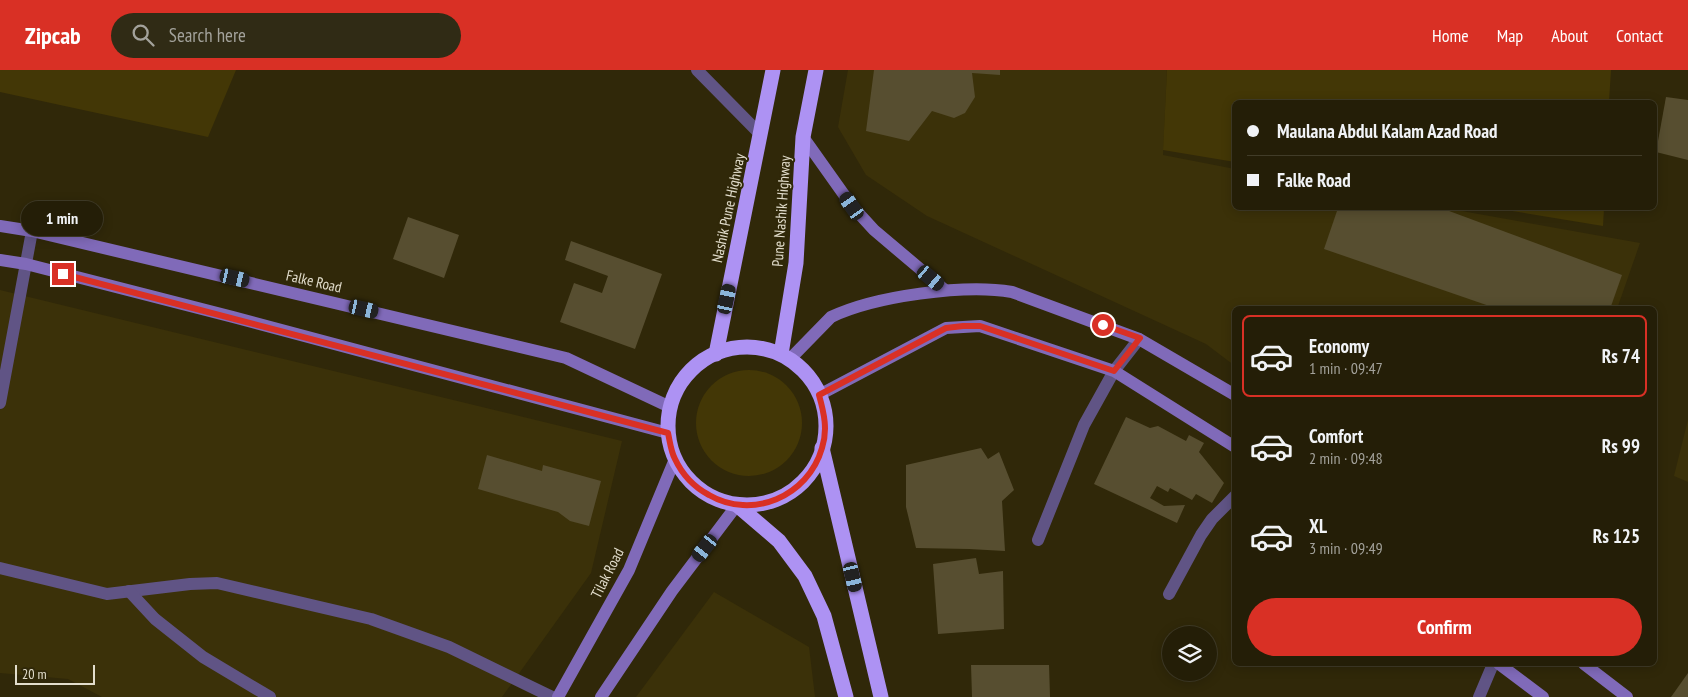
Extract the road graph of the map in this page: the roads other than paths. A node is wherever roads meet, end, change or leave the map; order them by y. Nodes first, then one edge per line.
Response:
1 (697, 70) edge
2 (773, 70) edge
3 (816, 70) edge
4 (761, 135) junction
5 (803, 137) junction
6 (0, 226) edge
7 (32, 231) junction
8 (0, 260) edge
9 (26, 264) junction
10 (945, 290) junction
11 (1140, 338) junction
12 (716, 354) junction
13 (785, 357) junction
14 (1114, 371) junction
15 (1232, 393) edge
16 (819, 395) junction
17 (0, 403) edge
18 (670, 407) junction
19 (668, 433) junction
20 (1232, 445) edge
21 (822, 448) junction
22 (675, 459) junction
23 (1232, 499) edge
24 (737, 506) junction
25 (1038, 540) dead end
26 (0, 568) edge
27 (129, 591) junction
28 (1169, 594) dead end
29 (1492, 666) edge
30 (1502, 666) edge
31 (1587, 666) edge
32 (270, 697) edge
33 (552, 697) edge
34 (558, 697) edge
35 (602, 697) edge
36 (846, 697) edge
37 (880, 697) edge
38 (1479, 697) edge
39 (1543, 697) edge
40 (1626, 697) edge

1 - 4 street
2 - 4 highway, Nashik Pune Highway
3 - 5 highway, Pune Nashik Highway
4 - 12 highway, Nashik Pune Highway
5 - 10 street
5 - 13 highway, Pune Nashik Highway
6 - 7 street, Falke Road
7 - 9 street
7 - 18 street, Falke Road
8 - 9 street
9 - 17 street
9 - 19 street
10 - 11 street
10 - 13 street
11 - 14 street
11 - 15 street
12 - 13 highway
12 - 18 highway
13 - 16 highway
14 - 16 street
14 - 20 street
14 - 25 street
16 - 21 highway
18 - 19 highway
19 - 22 highway
21 - 24 highway
21 - 37 highway
22 - 24 highway
22 - 34 street, Tilak Road
23 - 28 street
24 - 35 street
24 - 36 highway
26 - 27 street
27 - 32 street
27 - 33 street
29 - 38 street
30 - 39 street
31 - 40 street

